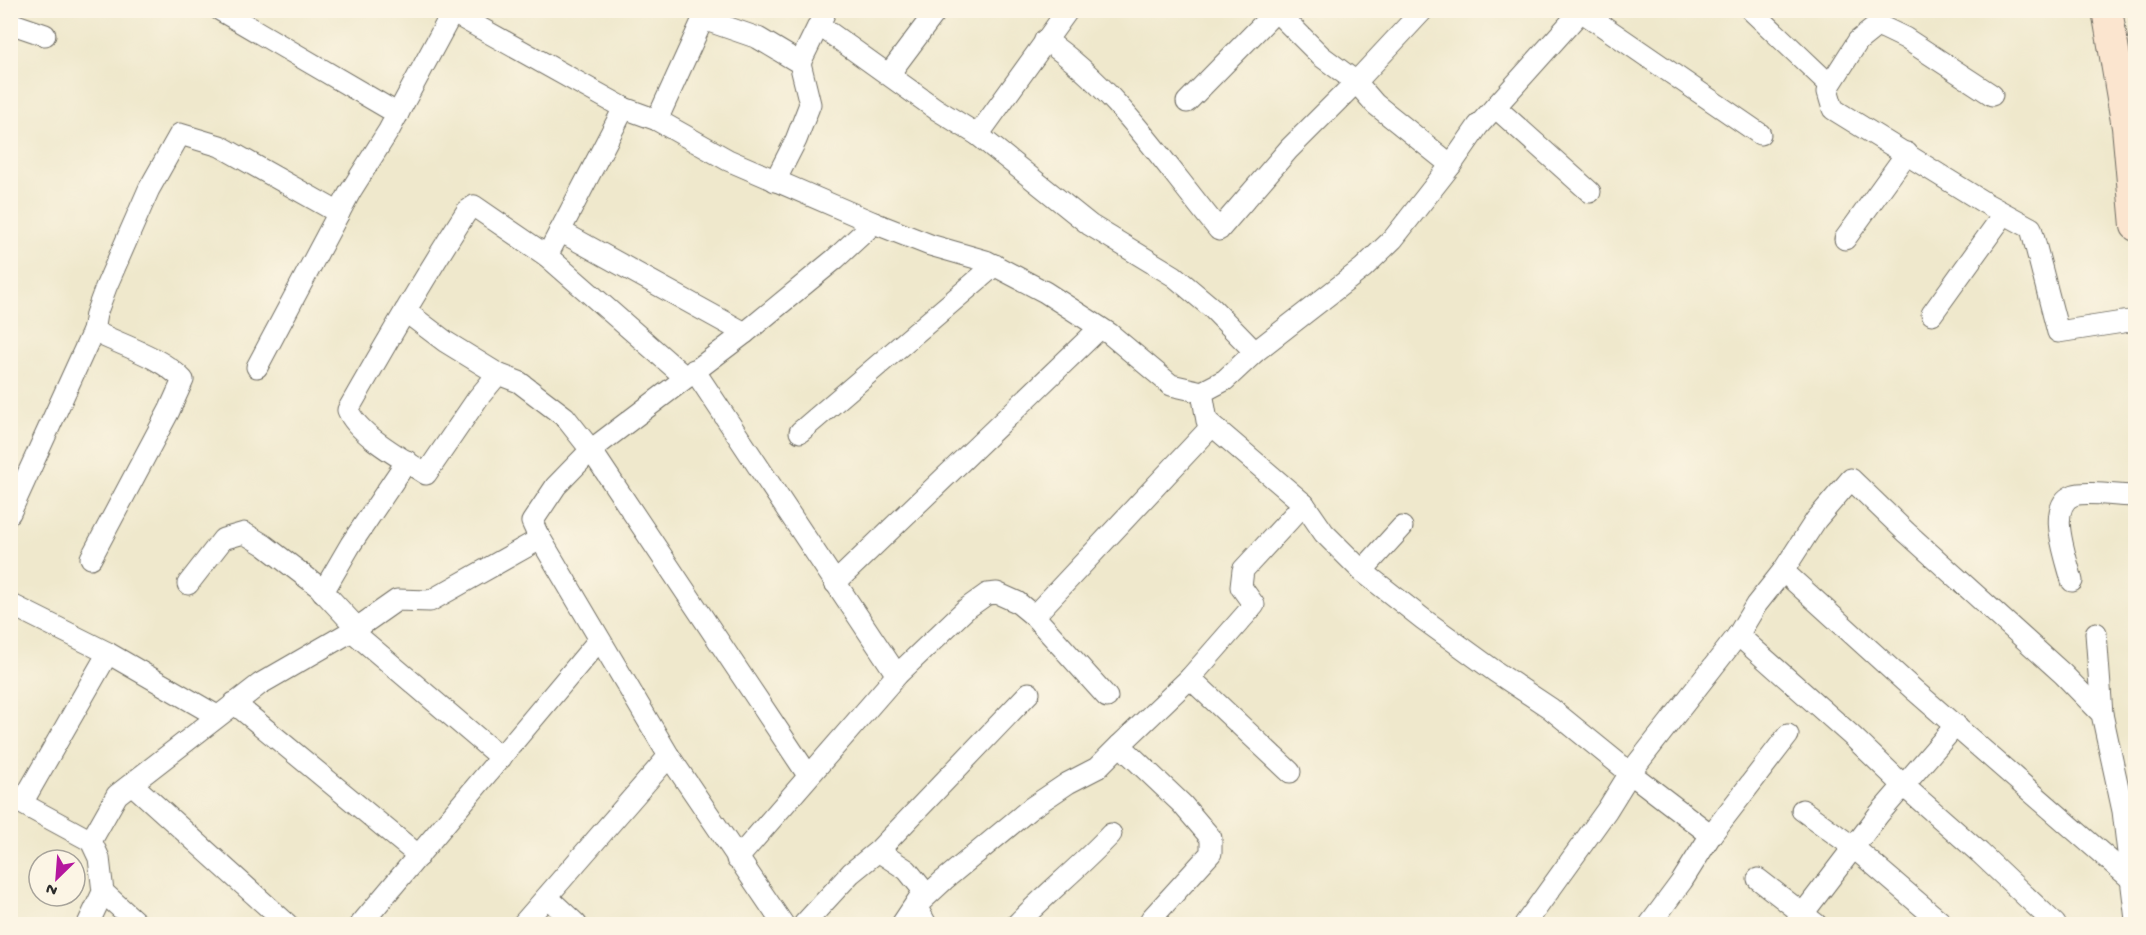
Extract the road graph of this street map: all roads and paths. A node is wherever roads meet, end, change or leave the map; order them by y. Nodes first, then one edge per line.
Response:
1 (220, 10) edge
2 (937, 10) edge
3 (1068, 10) edge
4 (1424, 10) edge
5 (2107, 10) edge
6 (1275, 11) edge
7 (1581, 11) edge
8 (450, 12) edge
9 (1758, 13) edge
10 (705, 15) edge
11 (823, 18) edge
12 (10, 22) edge
13 (45, 35) dead end
14 (1045, 39) junction
15 (800, 63) junction
16 (889, 74) junction
17 (1356, 81) junction
18 (1830, 85) junction
19 (1992, 95) dead end
20 (1186, 102) dead end
21 (1495, 107) junction
22 (624, 108) junction
23 (398, 114) junction
24 (657, 120) junction
25 (1760, 134) dead end
26 (978, 135) junction
27 (1907, 153) junction
28 (1451, 165) junction
29 (775, 181) junction
30 (1590, 192) dead end
31 (339, 213) junction
32 (2004, 214) junction
33 (874, 224) junction
34 (2136, 226) edge
35 (560, 231) junction
36 (1845, 238) dead end
37 (547, 256) junction
38 (995, 266) junction
39 (405, 311) junction
40 (1932, 314) dead end
41 (2136, 320) edge
42 (1100, 328) junction
43 (93, 331) junction
44 (745, 333) junction
45 (1256, 352) junction
46 (257, 367) dead end
47 (690, 373) junction
48 (498, 374) junction
49 (1202, 392) junction
50 (1212, 426) junction
51 (800, 432) dead end
52 (591, 450) junction
53 (407, 461) junction
54 (2136, 496) edge
55 (1304, 504) junction
56 (10, 513) edge
57 (1402, 527) dead end
58 (540, 539) junction
59 (92, 558) dead end
60 (1362, 571) junction
61 (1783, 571) junction
62 (2072, 581) dead end
63 (835, 583) junction
64 (188, 584) dead end
65 (324, 592) junction
66 (10, 604) edge
67 (1034, 616) junction
68 (355, 629) junction
69 (2096, 633) dead end
70 (1738, 635) junction
71 (599, 640) junction
72 (108, 653) junction
73 (897, 675) junction
74 (1190, 678) junction
75 (1029, 693) dead end
76 (1107, 697) dead end
77 (234, 703) junction
78 (2102, 714) junction
79 (217, 716) junction
80 (1956, 725) junction
81 (1788, 735) dead end
82 (1120, 745) junction
83 (669, 756) junction
84 (501, 758) junction
85 (1290, 772) dead end
86 (1630, 773) junction
87 (808, 775) junction
88 (132, 784) junction
89 (1904, 786) junction
90 (16, 800) edge
91 (1802, 810) dead end
92 (1111, 834) dead end
93 (1711, 835) junction
94 (91, 841) junction
95 (1853, 847) junction
96 (878, 851) junction
97 (419, 856) junction
98 (737, 859) junction
99 (1758, 879) dead end
100 (2131, 879) junction
101 (103, 892) junction
102 (547, 897) junction
103 (921, 915) edge
104 (2136, 920) edge
105 (1804, 921) edge
106 (1151, 923) edge
107 (88, 924) edge
108 (138, 924) edge
109 (287, 924) edge
110 (361, 924) edge
111 (523, 924) edge
112 (576, 924) edge
113 (783, 924) edge
114 (804, 924) edge
115 (902, 924) edge
116 (1017, 924) edge
117 (1525, 924) edge
118 (1650, 924) edge
119 (1943, 924) edge
120 (2055, 924) edge

1 - 23 street
2 - 16 street
3 - 14 street
4 - 17 street
5 - 34 street
6 - 17 street
6 - 20 street
7 - 21 street
7 - 25 street
8 - 22 street
8 - 23 street
9 - 18 street
10 - 15 street
10 - 24 street
11 - 15 street
11 - 16 street
12 - 13 street
14 - 17 street
14 - 26 street
15 - 29 street
16 - 26 street
17 - 28 street
18 - 19 street
18 - 27 street
21 - 28 street
21 - 30 street
22 - 24 street
22 - 35 street
23 - 31 street
24 - 29 street
26 - 45 street
27 - 32 street
27 - 36 street
28 - 45 street
29 - 33 street
31 - 43 street
31 - 46 street
32 - 40 street
32 - 41 street
33 - 38 street
33 - 44 street
35 - 37 street
35 - 44 street
37 - 39 street
37 - 47 street
38 - 42 street
38 - 51 street
39 - 48 street
39 - 53 street
42 - 49 street
42 - 63 street
43 - 56 street
43 - 59 street
44 - 47 street
45 - 49 street
47 - 52 street
47 - 63 street
48 - 52 street
48 - 53 street
49 - 50 street
50 - 55 street
50 - 67 street
52 - 58 street
52 - 87 street
53 - 65 street
54 - 62 street
55 - 60 street
55 - 74 street
57 - 60 street
58 - 68 street
58 - 71 street
60 - 86 street
61 - 70 street
61 - 78 street
61 - 80 street
63 - 73 street
64 - 65 street
65 - 68 street
66 - 72 street
67 - 73 street
67 - 76 street
68 - 77 street
68 - 84 street
69 - 78 street
70 - 86 street
70 - 89 street
71 - 83 street
71 - 84 street
72 - 79 street
72 - 90 street
73 - 87 street
74 - 82 street
74 - 85 street
75 - 96 street
77 - 79 street
77 - 97 street
78 - 100 street
79 - 88 street
80 - 89 street
80 - 100 street
81 - 93 street
82 - 103 street
82 - 106 street
83 - 98 street
83 - 102 street
84 - 97 street
86 - 93 street
86 - 117 street
87 - 98 street
88 - 94 street
88 - 109 street
89 - 95 street
89 - 120 street
90 - 94 street
91 - 95 street
92 - 116 street
93 - 118 street
94 - 101 street
95 - 105 street
95 - 119 street
96 - 103 street
96 - 114 street
97 - 110 street
98 - 113 street
99 - 105 street
100 - 104 street
101 - 107 street
101 - 108 street
102 - 111 street
102 - 112 street
103 - 115 street

